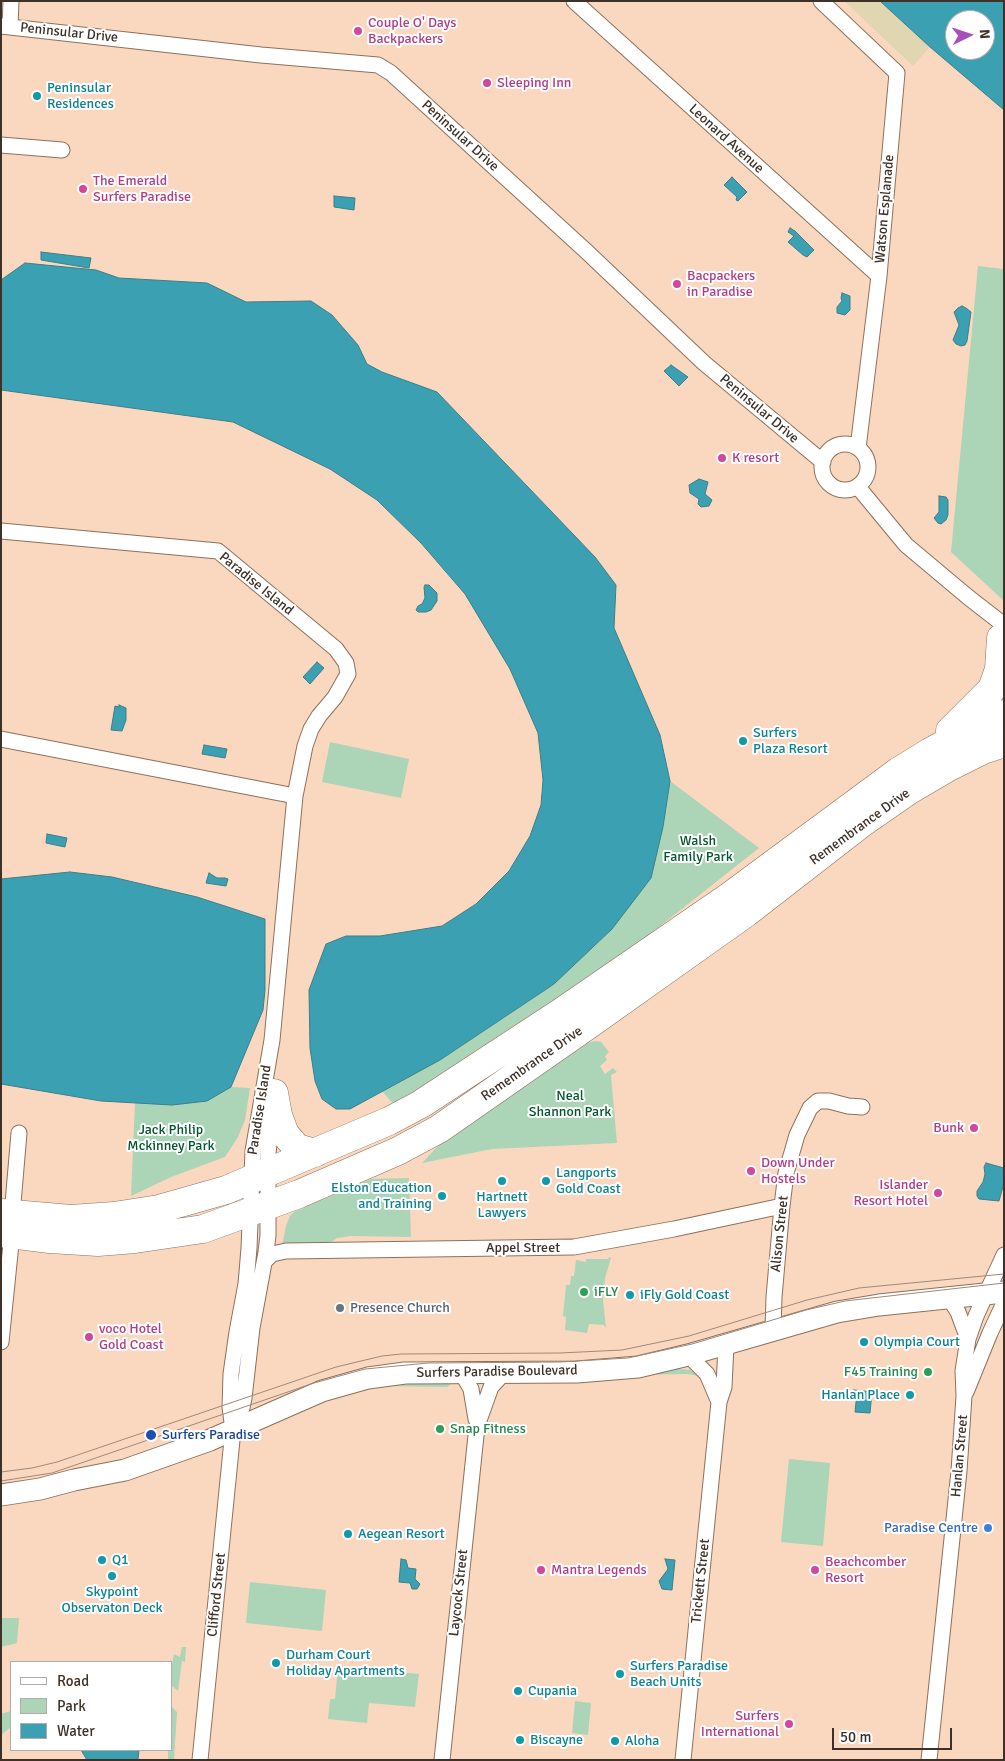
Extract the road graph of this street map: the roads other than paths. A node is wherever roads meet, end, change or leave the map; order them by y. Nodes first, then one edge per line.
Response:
1 (11, 1) edge
2 (574, 1) edge
3 (821, 1) edge
4 (6, 26) edge
5 (1, 145) edge
6 (62, 150) dead end
7 (879, 276) junction
8 (858, 448) junction
9 (823, 462) junction
10 (858, 487) junction
11 (1, 531) edge
12 (1003, 634) edge
13 (1004, 714) edge
14 (1, 739) edge
15 (1004, 743) edge
16 (930, 752) junction
17 (295, 796) junction
18 (272, 1040) junction
19 (274, 1093) junction
20 (862, 1107) dead end
21 (19, 1133) dead end
22 (315, 1153) junction
23 (259, 1176) junction
24 (782, 1206) junction
25 (259, 1209) junction
26 (7, 1224) edge
27 (1004, 1254) edge
28 (264, 1262) junction
29 (994, 1287) edge
30 (949, 1298) junction
31 (1004, 1303) edge
32 (773, 1330) junction
33 (968, 1339) junction
34 (1, 1342) edge
35 (726, 1345) junction
36 (688, 1355) junction
37 (459, 1372) junction
38 (505, 1372) junction
39 (964, 1396) junction
40 (719, 1402) junction
41 (477, 1426) junction
42 (233, 1430) junction
43 (1, 1495) edge
44 (200, 1760) edge
45 (442, 1760) edge
46 (683, 1760) edge
47 (929, 1760) edge

1 - 4 street
2 - 7 street, Leonard Avenue
3 - 7 street, Watson Esplanade
4 - 9 street, Peninsular Drive
5 - 6 street
7 - 8 street, Watson Esplanade
8 - 9 street
8 - 10 street
9 - 10 street
10 - 12 street
11 - 17 street, Paradise Island
12 - 16 highway
13 - 16 highway, Remembrance Drive
14 - 17 street
15 - 25 highway, Remembrance Drive
16 - 22 highway, Remembrance Drive
17 - 18 street, Paradise Island
18 - 19 street, Paradise Island
18 - 23 street, Paradise Island
19 - 22 highway
19 - 23 street, Paradise Island
20 - 24 street, Alison Street
21 - 26 street
22 - 23 highway, Remembrance Drive
23 - 25 street
23 - 26 highway, Remembrance Drive
24 - 28 street, Appel Street
24 - 32 street, Alison Street
25 - 26 highway, Remembrance Drive
25 - 28 street, Clifford Street
25 - 42 street, Clifford Street
26 - 34 street
27 - 29 street, Hanlan Street
28 - 42 street, Clifford Street
29 - 30 street, Surfers Paradise Boulevard
29 - 33 street, Hanlan Street
30 - 32 street, Surfers Paradise Boulevard
30 - 33 street
31 - 39 street
32 - 35 street, Surfers Paradise Boulevard
33 - 39 street, Hanlan Street
35 - 36 street, Surfers Paradise Boulevard
35 - 40 street, Trickett Street
36 - 38 street, Surfers Paradise Boulevard
36 - 40 street, Trickett Street
37 - 38 street, Surfers Paradise Boulevard
37 - 41 street, Laycock Street
37 - 42 street, Surfers Paradise Boulevard
38 - 41 street, Laycock Street
39 - 47 street, Hanlan Street
40 - 46 street, Trickett Street
41 - 45 street, Laycock Street
42 - 43 street, Surfers Paradise Boulevard
42 - 44 street, Clifford Street

